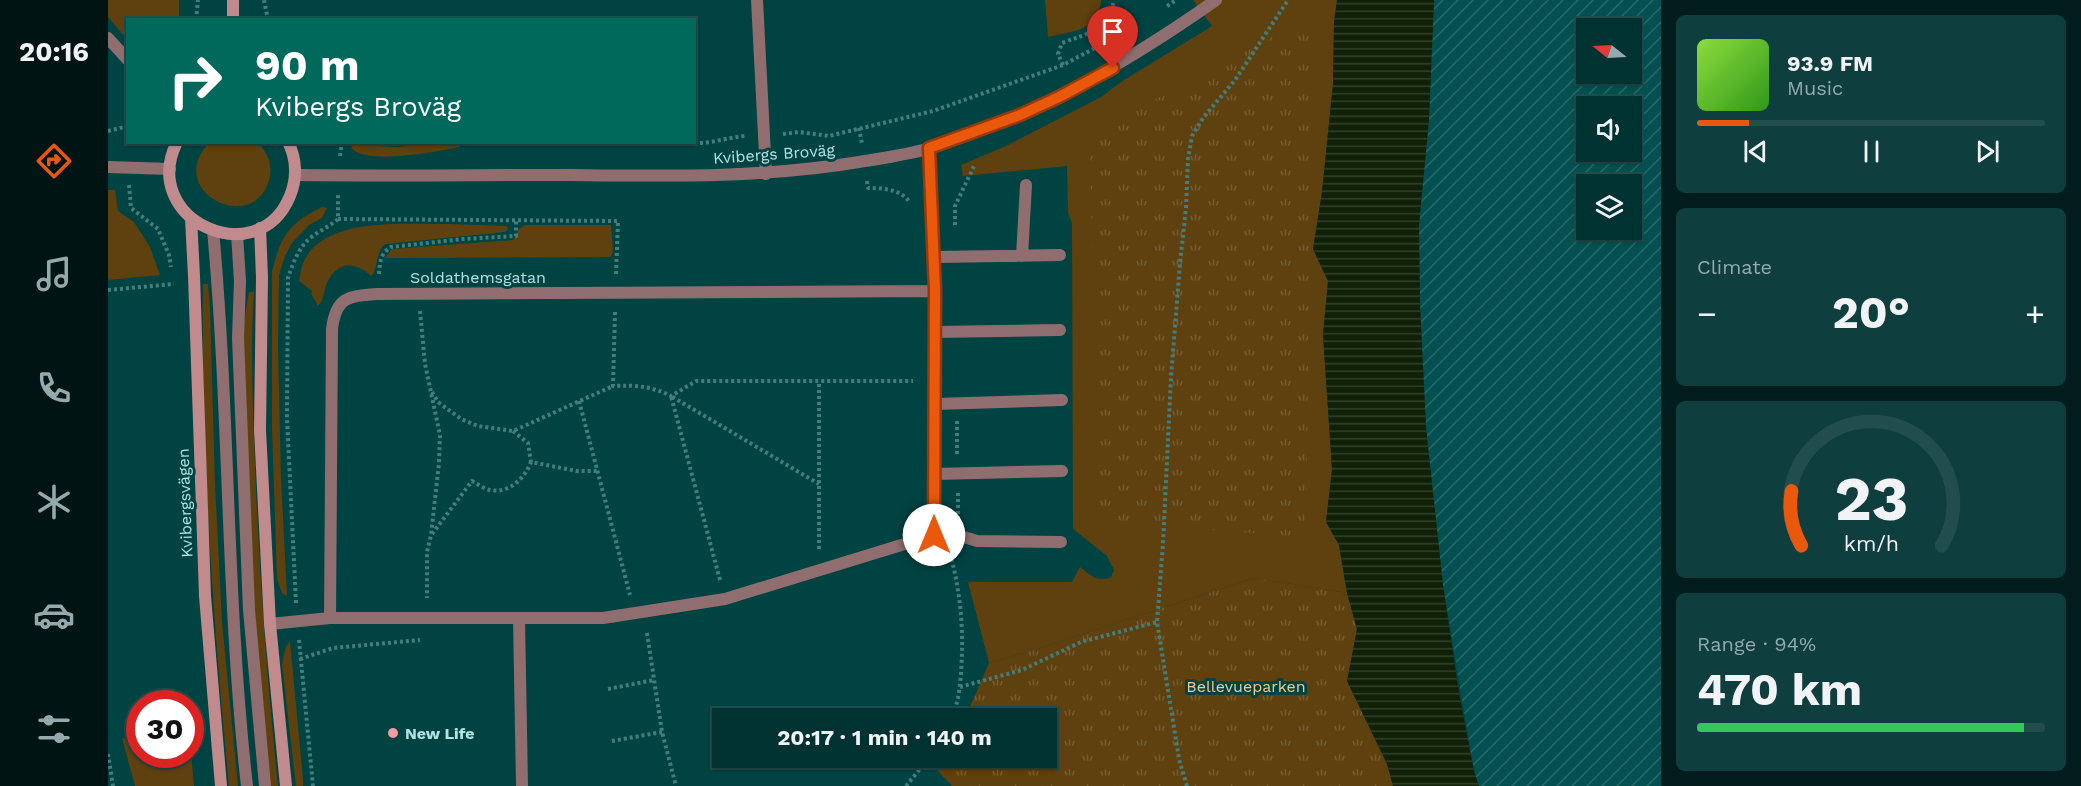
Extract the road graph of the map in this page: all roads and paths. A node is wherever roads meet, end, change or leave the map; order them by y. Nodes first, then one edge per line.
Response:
1 (198, 0) edge
2 (233, 0) edge
3 (264, 0) edge
4 (757, 0) edge
5 (1114, 0) edge
6 (1176, 0) edge
7 (1215, 0) edge
8 (1288, 0) edge
9 (1159, 12) dead end
10 (196, 18) edge
11 (233, 18) edge
12 (268, 18) edge
13 (1141, 24) dead end
14 (108, 38) edge
15 (126, 58) edge
16 (1063, 65) junction
17 (126, 126) edge
18 (859, 128) junction
19 (108, 131) edge
20 (763, 136) junction
21 (176, 144) edge
22 (289, 144) edge
23 (342, 144) edge
24 (696, 144) edge
25 (929, 148) junction
26 (864, 161) junction
27 (975, 164) dead end
28 (130, 166) junction
29 (108, 167) edge
30 (170, 169) junction
31 (766, 174) junction
32 (295, 175) junction
33 (338, 176) junction
34 (1026, 185) dead end
35 (933, 206) junction
36 (955, 206) junction
37 (190, 218) junction
38 (338, 219) junction
39 (516, 221) junction
40 (260, 228) junction
41 (213, 230) junction
42 (237, 234) junction
43 (1060, 255) dead end
44 (1022, 256) junction
45 (935, 257) junction
46 (955, 257) junction
47 (108, 290) edge
48 (935, 291) junction
49 (377, 294) junction
50 (615, 294) junction
51 (408, 310) dead end
52 (420, 310) junction
53 (604, 310) dead end
54 (430, 311) dead end
55 (1060, 330) dead end
56 (935, 332) junction
57 (913, 370) dead end
58 (913, 381) junction
59 (819, 382) junction
60 (613, 387) junction
61 (430, 389) junction
62 (913, 393) dead end
63 (671, 396) junction
64 (1062, 400) dead end
65 (579, 401) junction
66 (935, 404) junction
67 (957, 404) junction
68 (513, 431) junction
69 (531, 462) junction
70 (597, 471) junction
71 (1062, 471) dead end
72 (934, 474) junction
73 (958, 474) junction
74 (819, 484) junction
75 (934, 528) junction
76 (955, 534) junction
77 (431, 535) junction
78 (1061, 542) dead end
79 (819, 570) junction
80 (726, 599) junction
81 (427, 602) dead end
82 (634, 613) junction
83 (330, 618) junction
84 (519, 618) junction
85 (297, 621) junction
86 (1157, 622) junction
87 (270, 624) junction
88 (636, 633) dead end
89 (428, 640) dead end
90 (300, 659) junction
91 (654, 681) junction
92 (960, 687) junction
93 (608, 689) dead end
94 (956, 708) edge
95 (662, 732) junction
96 (612, 741) dead end
97 (108, 754) edge
98 (921, 768) edge
99 (113, 786) edge
100 (221, 786) edge
101 (248, 786) edge
102 (265, 786) edge
103 (285, 786) edge
104 (313, 786) edge
105 (522, 786) edge
106 (676, 786) edge
107 (906, 786) edge
108 (1187, 786) edge

1 - 10 path
2 - 11 street
3 - 12 path
4 - 20 street
5 - 16 path
6 - 9 path
7 - 25 street, Kvibergs Broväg
8 - 86 path
13 - 16 path
14 - 15 street
16 - 18 path
17 - 19 path
18 - 20 path
18 - 26 path
20 - 24 path
20 - 31 street
21 - 30 street, Kvibergsvägen
22 - 32 street
23 - 33 path
25 - 26 street, Kvibergs Broväg
25 - 35 street
26 - 31 street, Kvibergs Broväg
26 - 35 path
27 - 36 path
28 - 29 street
28 - 30 street
28 - 47 path
30 - 37 street, Kvibergsvägen
31 - 33 street, Kvibergs Broväg
32 - 33 street, Kvibergs Broväg
32 - 40 street
33 - 38 path
34 - 44 street
35 - 36 path
35 - 45 street
36 - 46 path
37 - 41 street
37 - 100 street, Kvibergsvägen
38 - 39 path
38 - 85 path
39 - 49 path
39 - 50 path
40 - 42 street
40 - 87 street
41 - 42 street
41 - 101 street
42 - 102 street
43 - 44 street
44 - 46 street
45 - 46 street
45 - 48 street
48 - 50 street, Soldathemsgatan
48 - 56 street
49 - 50 street, Soldathemsgatan
49 - 83 street, Soldathemsgatan
51 - 52 path
52 - 54 path
52 - 61 path
53 - 60 path
55 - 56 street
56 - 66 street
57 - 58 path
58 - 59 path
58 - 62 path
59 - 63 path
59 - 74 path
60 - 63 path
60 - 65 path
61 - 68 path
61 - 77 path
63 - 74 path
63 - 80 path
64 - 67 street
65 - 68 path
65 - 70 path
66 - 67 street
66 - 72 street
67 - 73 path
68 - 69 path
69 - 70 path
69 - 77 path
70 - 82 path
71 - 73 street
72 - 73 street
72 - 75 street
73 - 76 path
74 - 79 path
75 - 76 street
75 - 79 street
76 - 78 street
76 - 92 path
77 - 81 path
79 - 80 street
80 - 82 street
82 - 84 street
83 - 84 street
83 - 85 street
84 - 105 street
85 - 87 street
85 - 90 path
86 - 92 path
86 - 108 path
87 - 103 street
88 - 91 path
89 - 90 path
90 - 104 path
91 - 93 path
91 - 95 path
92 - 94 path
95 - 96 path
95 - 106 path
97 - 99 path
98 - 107 path

